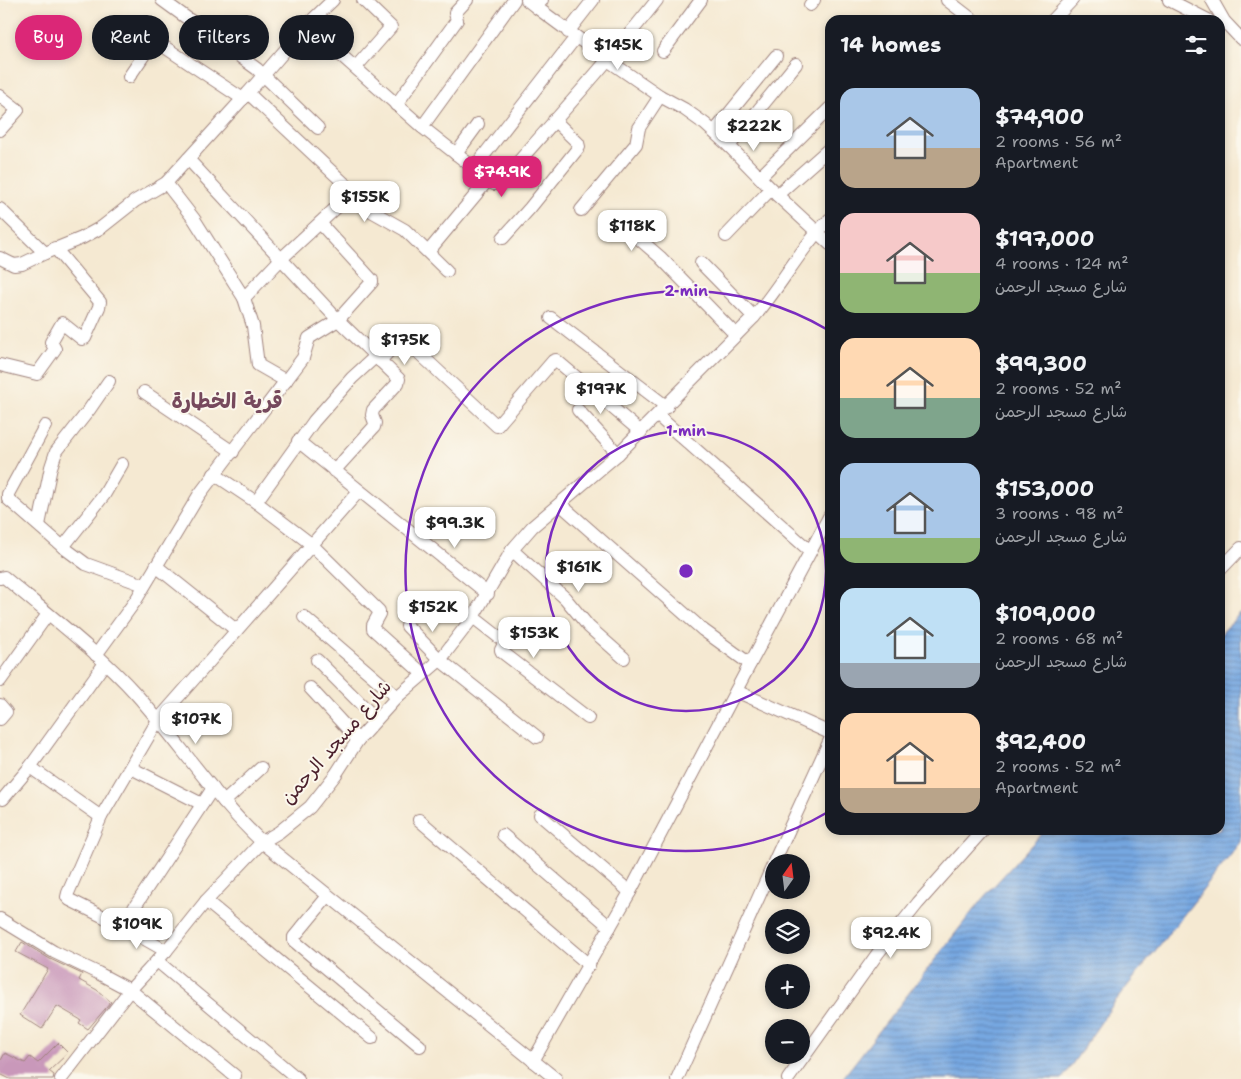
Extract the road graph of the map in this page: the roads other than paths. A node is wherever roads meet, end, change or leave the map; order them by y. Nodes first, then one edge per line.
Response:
1 (162, 0) edge
2 (333, 0) edge
3 (362, 0) edge
4 (467, 0) edge
5 (514, 0) edge
6 (593, 0) edge
7 (657, 0) edge
8 (700, 0) edge
9 (947, 0) edge
10 (1072, 0) edge
11 (1169, 0) edge
12 (1211, 0) edge
13 (535, 2) edge
14 (1196, 12) junction
15 (317, 15) edge
16 (966, 15) edge
17 (1058, 15) edge
18 (1200, 15) edge
19 (1220, 15) edge
20 (1225, 22) edge
21 (572, 34) junction
22 (1241, 39) edge
23 (662, 51) dead end
24 (776, 56) dead end
25 (279, 57) edge
26 (348, 60) edge
27 (608, 61) junction
28 (796, 64) dead end
29 (356, 67) junction
30 (264, 74) junction
31 (129, 77) dead end
32 (0, 96) edge
33 (246, 96) junction
34 (660, 96) junction
35 (396, 105) junction
36 (825, 113) edge
37 (554, 120) junction
38 (478, 124) dead end
39 (422, 127) junction
40 (318, 128) dead end
41 (0, 130) edge
42 (714, 132) junction
43 (729, 146) junction
44 (825, 152) edge
45 (456, 154) junction
46 (188, 159) junction
47 (474, 168) junction
48 (760, 177) junction
49 (488, 180) junction
50 (166, 183) junction
51 (774, 192) junction
52 (352, 193) junction
53 (0, 208) edge
54 (581, 210) dead end
55 (320, 223) junction
56 (825, 224) edge
57 (623, 225) dead end
58 (818, 231) junction
59 (726, 236) dead end
60 (504, 238) dead end
61 (825, 239) edge
62 (50, 250) junction
63 (428, 252) junction
64 (0, 258) edge
65 (281, 259) junction
66 (701, 263) dead end
67 (447, 271) dead end
68 (244, 298) junction
69 (754, 317) junction
70 (551, 318) dead end
71 (338, 320) junction
72 (736, 335) junction
73 (377, 359) junction
74 (0, 365) edge
75 (109, 381) dead end
76 (286, 382) junction
77 (144, 392) dead end
78 (578, 410) dead end
79 (662, 411) junction
80 (45, 426) dead end
81 (641, 432) junction
82 (298, 441) junction
83 (232, 452) junction
84 (618, 454) junction
85 (122, 464) dead end
86 (334, 471) junction
87 (214, 474) junction
88 (359, 491) junction
89 (256, 502) junction
90 (560, 504) junction
91 (825, 524) edge
92 (39, 525) junction
93 (311, 544) junction
94 (63, 547) junction
95 (1241, 548) edge
96 (512, 550) junction
97 (810, 551) junction
98 (1225, 565) edge
99 (156, 566) junction
100 (0, 578) edge
101 (144, 585) junction
102 (488, 594) junction
103 (48, 614) junction
104 (304, 617) dead end
105 (473, 617) junction
106 (406, 626) dead end
107 (236, 630) junction
108 (624, 658) dead end
109 (100, 659) junction
110 (317, 660) dead end
111 (440, 660) junction
112 (750, 664) junction
113 (423, 674) junction
114 (0, 680) edge
115 (310, 688) dead end
116 (736, 691) junction
117 (397, 697) junction
118 (0, 705) edge
119 (588, 718) dead end
120 (0, 719) edge
121 (376, 719) junction
122 (158, 720) junction
123 (825, 731) edge
124 (538, 737) dead end
125 (358, 740) junction
126 (825, 751) edge
127 (30, 766) junction
128 (130, 768) junction
129 (261, 768) dead end
130 (213, 788) junction
131 (3, 800) dead end
132 (224, 802) junction
133 (202, 804) junction
134 (540, 815) dead end
135 (101, 817) junction
136 (419, 820) dead end
137 (503, 835) dead end
138 (979, 835) edge
139 (262, 842) junction
140 (778, 854) edge
141 (765, 883) edge
142 (630, 892) junction
143 (328, 896) junction
144 (206, 901) junction
145 (0, 919) edge
146 (122, 926) junction
147 (610, 927) junction
148 (166, 951) junction
149 (157, 961) junction
150 (589, 965) junction
151 (130, 990) junction
152 (372, 1038) dead end
153 (420, 1046) dead end
154 (538, 1070) edge
155 (235, 1076) dead end
156 (61, 1079) edge
157 (298, 1079) edge
158 (556, 1079) edge
159 (677, 1079) edge
160 (788, 1079) edge

1 - 30 street
2 - 15 street
3 - 29 street
4 - 35 street
5 - 39 street
6 - 21 street
7 - 27 street
8 - 23 street
9 - 16 street
10 - 17 street
11 - 14 street
12 - 14 street
12 - 19 street
13 - 21 street
14 - 18 street
20 - 22 street
21 - 27 street
21 - 47 street
24 - 42 street
25 - 30 street
26 - 29 street
27 - 34 street
27 - 37 street
28 - 43 street
29 - 35 street
30 - 33 street
30 - 40 street
31 - 33 street
32 - 41 street
33 - 46 street
33 - 52 street
34 - 42 street
34 - 54 street
35 - 39 street
36 - 48 street
37 - 49 street
37 - 60 street
38 - 45 street
39 - 45 street
42 - 43 street
43 - 48 street
44 - 51 street
45 - 47 street
46 - 50 street
46 - 65 street
47 - 49 street
48 - 51 street
49 - 63 street
50 - 62 street
50 - 68 street
51 - 58 street
51 - 59 street
52 - 55 street
52 - 63 street
53 - 62 street
55 - 65 street
55 - 71 street
56 - 58 street, شارع مسجد الرحمن
57 - 72 street
58 - 61 street
58 - 69 street, شارع مسجد الرحمن
62 - 64 street
62 - 74 street
63 - 67 street
65 - 68 street
65 - 71 street
66 - 69 street
68 - 76 street
69 - 72 street, شارع مسجد الرحمن
70 - 79 street
71 - 73 street
71 - 76 street
72 - 79 street, شارع مسجد الرحمن
73 - 81 street
73 - 82 street
73 - 86 street
75 - 92 street
76 - 83 street
77 - 83 street
78 - 84 street
79 - 81 street, شارع مسجد الرحمن
79 - 97 street
80 - 92 street
81 - 84 street, شارع مسجد الرحمن
82 - 86 street
82 - 89 street
83 - 87 street
84 - 90 street, شارع مسجد الرحمن
85 - 94 street
86 - 88 street
87 - 89 street
87 - 99 street
88 - 93 street
88 - 102 street
89 - 93 street
90 - 96 street, شارع مسجد الرحمن
90 - 112 street
91 - 97 street
92 - 94 street
93 - 107 street
93 - 113 street
94 - 101 street
95 - 98 street
96 - 102 street, شارع مسجد الرحمن
96 - 108 street
97 - 112 street
99 - 101 street
99 - 107 street
100 - 103 street
101 - 109 street
102 - 105 street, شارع مسجد الرحمن
103 - 109 street
103 - 114 street
104 - 117 street
105 - 111 street, شارع مسجد الرحمن
105 - 119 street
106 - 111 street
107 - 122 street
109 - 122 street
109 - 127 street
110 - 121 street
111 - 113 street, شارع مسجد الرحمن
111 - 124 street
112 - 116 street
113 - 117 street, شارع مسجد الرحمن
115 - 125 street
116 - 123 street
116 - 142 street
117 - 121 street, شارع مسجد الرحمن
118 - 120 street
121 - 125 street, شارع مسجد الرحمن
122 - 128 street
122 - 130 street
125 - 139 street, شارع مسجد الرحمن
126 - 140 street
127 - 131 street
127 - 135 street
128 - 133 street
128 - 135 street
129 - 132 street
130 - 132 street
130 - 133 street
132 - 139 street
133 - 146 street
134 - 142 street
135 - 146 street
136 - 150 street
137 - 147 street
138 - 160 street
139 - 143 street
139 - 144 street, شارع مسجد الرحمن
141 - 159 street
142 - 147 street
143 - 153 street
143 - 154 street
144 - 148 street, شارع مسجد الرحمن
144 - 152 street
145 - 151 street
146 - 148 street
147 - 150 street
148 - 149 street, شارع مسجد الرحمن
149 - 151 street, شارع مسجد الرحمن
149 - 157 street
150 - 154 street
151 - 155 street
151 - 156 street, شارع مسجد الرحمن
154 - 158 street

